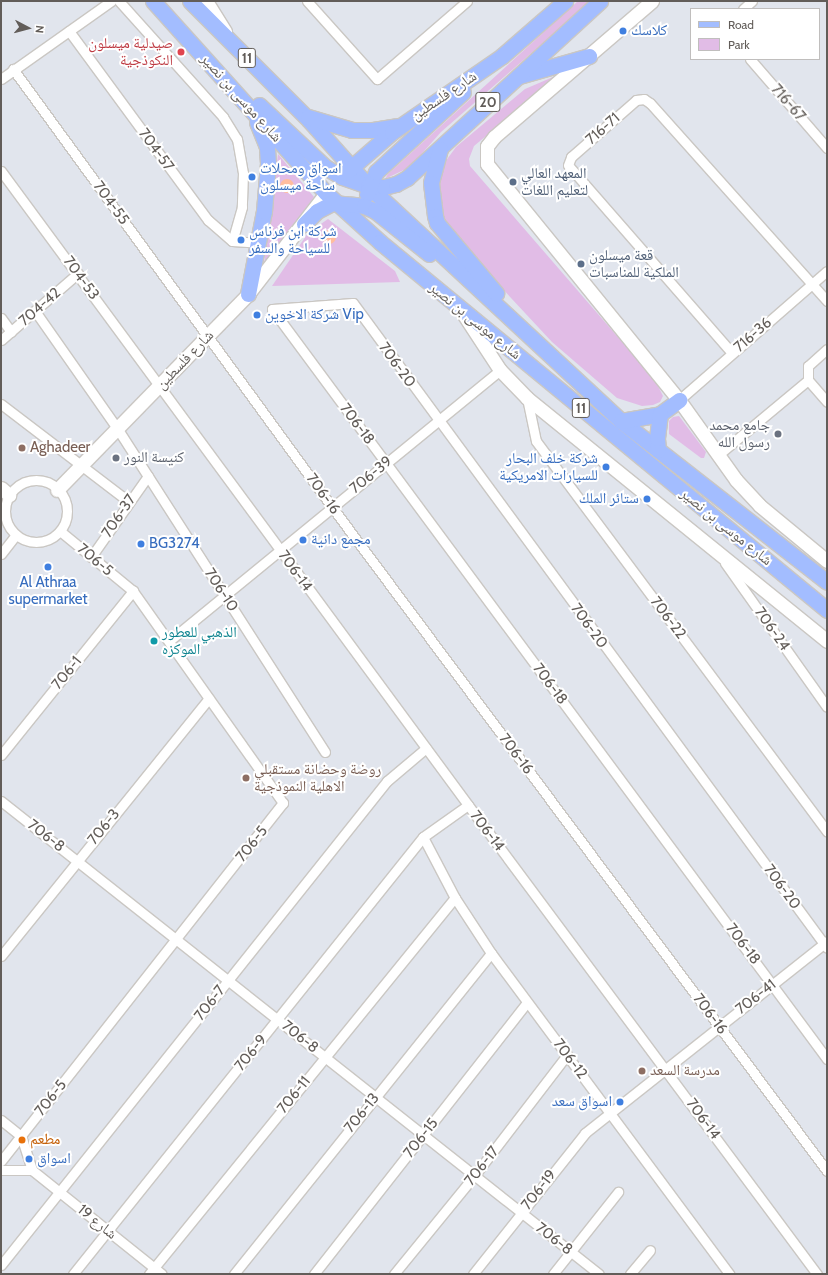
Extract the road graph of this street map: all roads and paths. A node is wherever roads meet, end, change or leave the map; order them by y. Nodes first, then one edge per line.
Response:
1 (112, 1) edge
2 (119, 1) edge
3 (153, 1) edge
4 (190, 1) edge
5 (206, 1) edge
6 (307, 1) edge
7 (467, 1) edge
8 (565, 1) edge
9 (600, 1) edge
10 (652, 1) edge
11 (752, 1) edge
12 (744, 8) edge
13 (172, 24) junction
14 (69, 31) junction
15 (230, 41) junction
16 (502, 56) junction
17 (589, 56) junction
18 (751, 60) edge
19 (13, 69) junction
20 (514, 78) junction
21 (1, 79) edge
22 (252, 110) junction
23 (304, 115) junction
24 (402, 125) junction
25 (442, 144) junction
26 (827, 148) edge
27 (1, 171) edge
28 (346, 172) junction
29 (368, 186) junction
30 (326, 193) junction
31 (338, 203) junction
32 (364, 206) junction
33 (304, 224) junction
34 (232, 241) junction
35 (259, 242) junction
36 (380, 242) junction
37 (827, 271) edge
38 (78, 273) junction
39 (812, 284) junction
40 (248, 294) junction
41 (827, 301) edge
42 (272, 309) joint
43 (460, 310) junction
44 (35, 311) junction
45 (1, 318) edge
46 (11, 332) junction
47 (208, 336) junction
48 (1, 340) edge
49 (538, 342) junction
50 (827, 349) edge
51 (732, 353) junction
52 (500, 370) junction
53 (808, 380) junction
54 (160, 386) junction
55 (527, 398) junction
56 (679, 400) junction
57 (827, 402) edge
58 (1, 404) edge
59 (660, 414) junction
60 (438, 421) junction
61 (621, 421) junction
62 (117, 428) junction
63 (658, 450) junction
64 (718, 455) junction
65 (386, 463) junction
66 (80, 466) junction
67 (148, 476) junction
68 (57, 490) junction
69 (5, 491) edge
70 (128, 501) junction
71 (332, 507) junction
72 (60, 530) junction
73 (16, 535) junction
74 (279, 550) junction
75 (716, 550) junction
76 (1, 554) edge
77 (91, 557) junction
78 (827, 561) edge
79 (827, 582) edge
80 (133, 592) junction
81 (224, 595) junction
82 (827, 610) edge
83 (827, 641) edge
84 (168, 642) junction
85 (209, 698) junction
86 (827, 707) edge
87 (426, 748) junction
88 (325, 752) dead end
89 (1, 756) edge
90 (1, 801) edge
91 (468, 805) junction
92 (827, 832) edge
93 (423, 837) junction
94 (77, 861) junction
95 (455, 898) junction
96 (176, 940) junction
97 (826, 944) edge
98 (491, 953) junction
99 (1, 956) edge
100 (228, 980) junction
101 (772, 984) junction
102 (527, 1002) junction
103 (278, 1020) junction
104 (719, 1026) junction
105 (566, 1055) junction
106 (324, 1057) junction
107 (827, 1059) edge
108 (665, 1068) junction
109 (375, 1097) junction
110 (610, 1112) junction
111 (1, 1120) edge
112 (423, 1135) junction
113 (21, 1136) junction
114 (1, 1161) edge
115 (1, 1170) edge
116 (32, 1170) junction
117 (827, 1171) edge
118 (474, 1176) junction
119 (60, 1192) junction
120 (618, 1192) dead end
121 (522, 1213) junction
122 (108, 1230) junction
123 (650, 1250) dead end
124 (570, 1252) junction
125 (1, 1265) edge
126 (152, 1271) edge
127 (73, 1274) edge
128 (162, 1274) edge
129 (234, 1274) edge
130 (314, 1274) edge
131 (394, 1274) edge
132 (474, 1274) edge
133 (553, 1274) edge
134 (599, 1274) edge
135 (630, 1274) edge
136 (729, 1274) edge
137 (817, 1274) edge

1 - 14 street
2 - 34 street
3 - 13 main road, شارع موسى بن نصير / 11
4 - 15 main road, شارع موسى بن نصير / 11
5 - 15 street
6 - 7 street
8 - 16 main road, شارع فلسطين / 20
9 - 20 main road, شارع فلسطين / 20
10 - 17 street
11 - 12 street
13 - 22 main road, شارع موسى بن نصير / 11
13 - 28 main road
14 - 19 street
14 - 34 street, 704-57
15 - 23 main road, شارع موسى بن نصير / 11
16 - 24 main road, شارع فلسطين / 20
16 - 29 main road
17 - 20 main road
17 - 56 street
18 - 26 street, 716-67
19 - 21 street
19 - 47 street, 704-55
20 - 25 main road, شارع فلسطين / 20
22 - 30 main road, شارع موسى بن نصير / 11
22 - 35 main road
23 - 24 main road
23 - 28 main road, شارع موسى بن نصير / 11
24 - 28 main road, شارع فلسطين / 20
25 - 29 main road, شارع فلسطين / 20
25 - 49 main road
27 - 38 street, 704-53
28 - 29 main road, شارع موسى بن نصير
28 - 30 main road, شارع فلسطين
29 - 32 main road
29 - 49 main road, شارع موسى بن نصير / 11
30 - 31 main road, شارع موسى بن نصير
30 - 33 street, شارع فلسطين
31 - 32 main road
31 - 33 main road
31 - 36 main road, شارع موسى بن نصير / 11
32 - 36 main road
32 - 49 main road
33 - 40 street, شارع فلسطين
34 - 35 street
35 - 40 main road
36 - 43 main road, شارع موسى بن نصير / 11
37 - 39 street, 716-36
38 - 44 street, 704-42
38 - 54 street, 704-53
39 - 41 street
39 - 51 street, 716-36
39 - 51 street, 716-71
40 - 47 street, شارع فلسطين
42 - 60 street, 706-20
42 - 65 street, 706-18
43 - 52 street
43 - 82 main road, شارع موسى بن نصير / 11
44 - 46 street, 704-42
44 - 62 street, 706-10
45 - 46 street
46 - 48 street, 704-42
47 - 54 street, شارع فلسطين
47 - 71 street, 706-16
49 - 61 main road, شارع موسى بن نصير / 11
50 - 53 street
51 - 56 street, 716-36
52 - 55 street
52 - 60 street, 706-39
53 - 57 street
53 - 64 street
54 - 62 street, شارع فلسطين
54 - 74 street, 706-14
55 - 75 street
55 - 92 street, 706-22
56 - 59 main road
56 - 64 street
58 - 66 street
59 - 61 main road
59 - 63 main road
60 - 65 street, 706-39
60 - 97 street, 706-20
61 - 63 main road, شارع موسى بن نصير / 11
62 - 66 street, شارع فلسطين
62 - 67 street, 706-10
63 - 79 main road, شارع موسى بن نصير / 11
64 - 78 street
65 - 71 street, 706-39
65 - 101 street, 706-18
66 - 68 street, شارع فلسطين
66 - 70 street
67 - 70 street, 706-37
67 - 81 street, 706-10
68 - 69 street
68 - 72 street
69 - 73 street
70 - 77 street, 706-37
71 - 74 street, 706-39
71 - 104 street, 706-16
72 - 73 street
72 - 77 street, 706-5
73 - 76 street
74 - 81 street, 706-39
74 - 87 street, 706-14
75 - 83 street
75 - 86 street, 706-24
77 - 80 street, 706-5
80 - 84 street, 706-5
80 - 89 street, 706-1
81 - 84 street, 706-39
81 - 88 street, 706-10
84 - 85 street, 706-5
85 - 94 street, 706-3
85 - 96 street, 706-5
87 - 91 street, 706-14
87 - 100 street, 706-7
90 - 94 street, 706-8
91 - 93 street, 706-9
91 - 108 street, 706-14
93 - 95 street, 706-12
93 - 103 street, 706-9
94 - 96 street, 706-8
94 - 99 street, 706-3
95 - 98 street, 706-12
95 - 106 street, 706-11
96 - 100 street, 706-8
96 - 113 street, 706-5
97 - 101 street, 706-41
98 - 102 street, 706-12
98 - 109 street, 706-13
100 - 103 street, 706-8
100 - 119 street, 706-7
101 - 104 street, 706-41
101 - 107 street, 706-18
102 - 105 street, 706-12
102 - 112 street, 706-15
103 - 106 street, 706-8
103 - 122 street, 706-9
104 - 108 street, 706-41
104 - 117 street, 706-16
105 - 110 street, 706-12
105 - 118 street, 706-17
106 - 109 street, 706-8
106 - 126 street, 706-11
108 - 110 street, 706-41
108 - 137 street, 706-14
109 - 112 street, 706-8
109 - 129 street, 706-13
110 - 121 street, 706-19
110 - 136 street, 706-12
111 - 113 street
112 - 118 street, 706-8
112 - 130 street, 706-15
113 - 114 street, 706-5
113 - 116 street
115 - 116 street
116 - 119 street, شارع 19
118 - 121 street, 706-8
118 - 131 street, 706-17
119 - 122 street, شارع 19
119 - 125 street, 706-7
120 - 124 street
121 - 124 street, 706-8
121 - 132 street, 706-19
122 - 126 street, شارع 19
122 - 127 street, 706-9
123 - 135 street
124 - 133 street
124 - 134 street, 706-8
126 - 128 street, شارع 19

